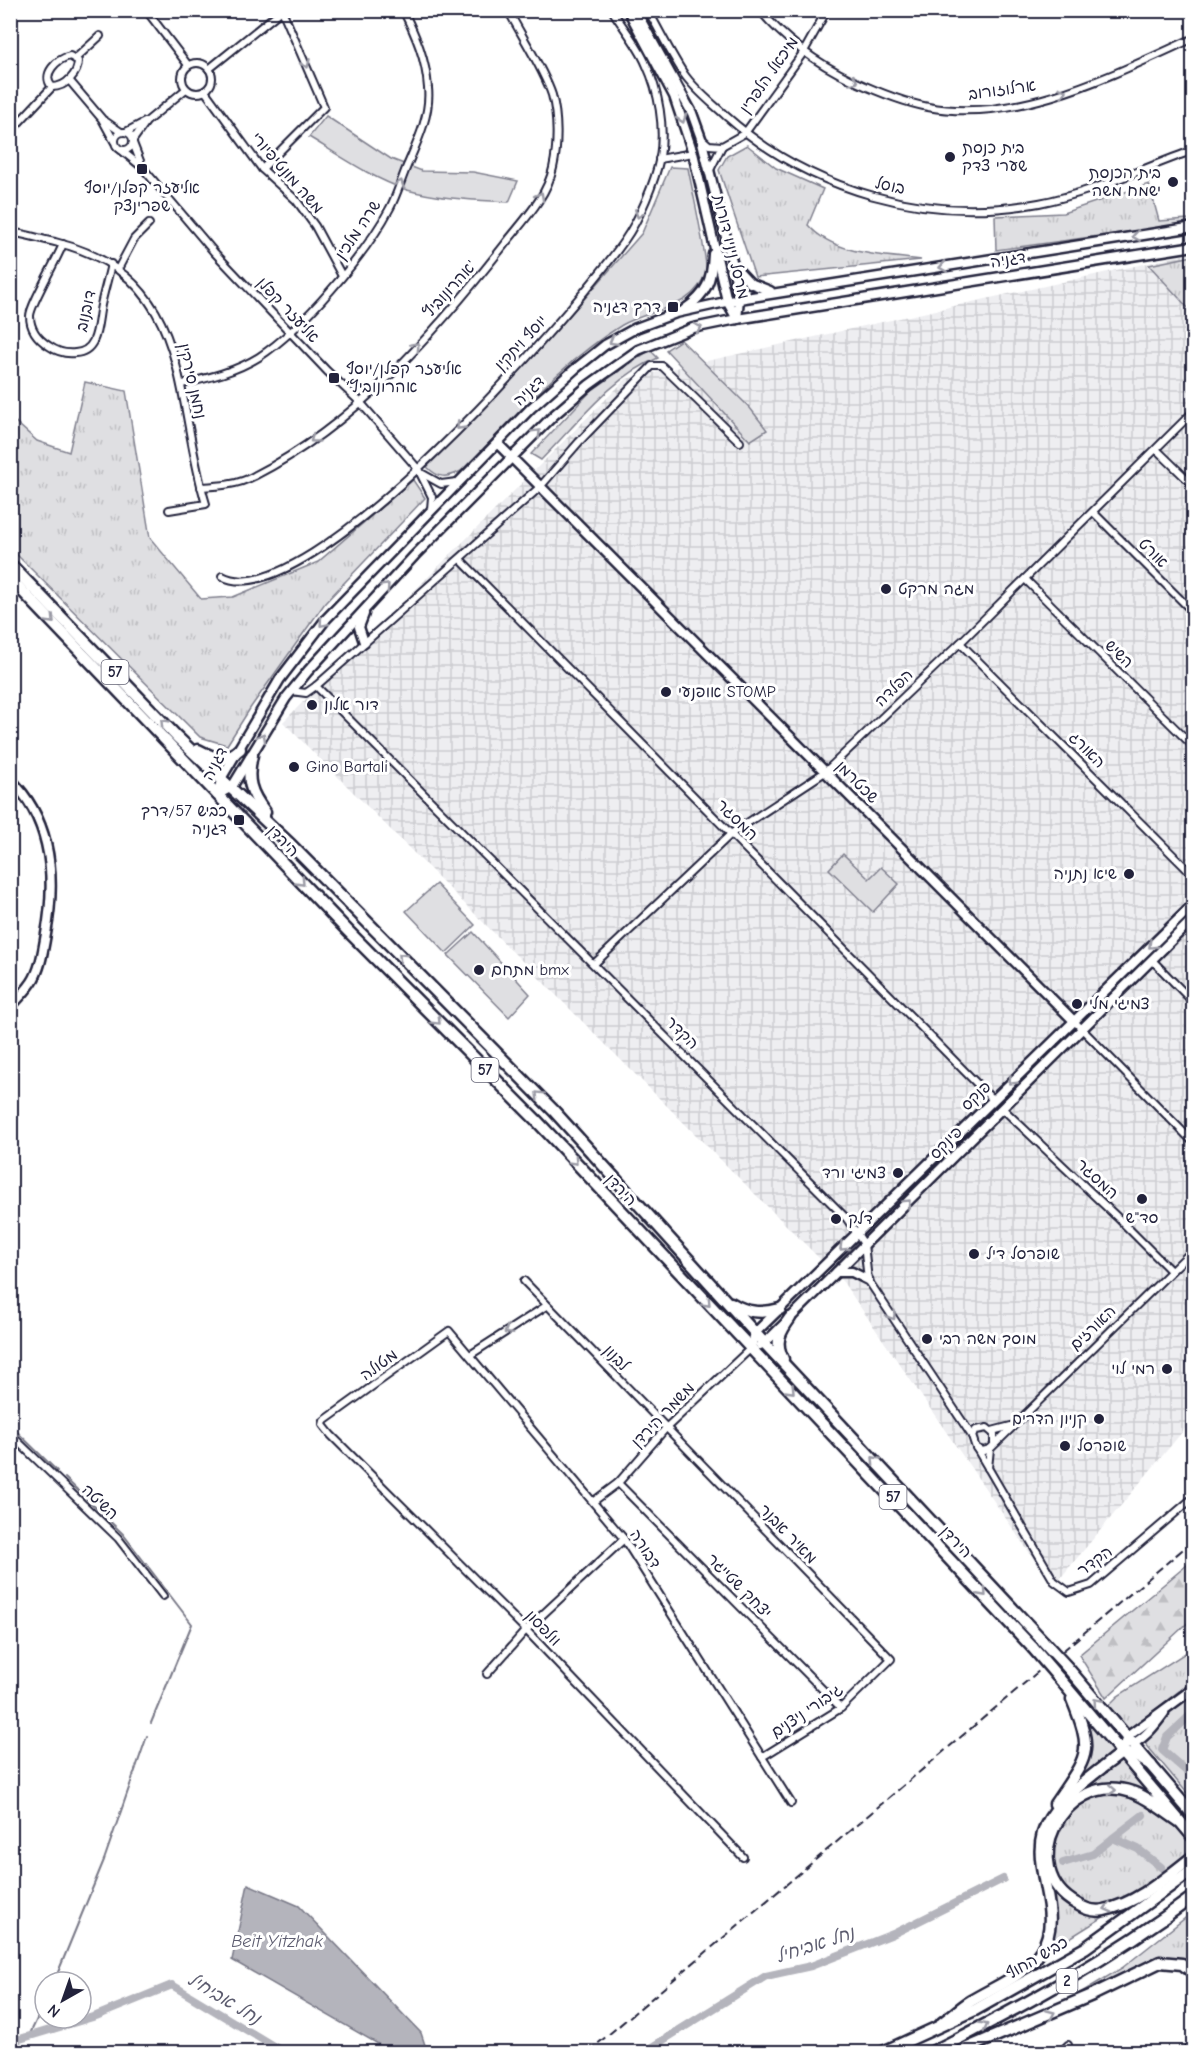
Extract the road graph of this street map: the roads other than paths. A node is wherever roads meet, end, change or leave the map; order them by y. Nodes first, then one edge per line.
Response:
1 (146, 10) edge
2 (282, 10) edge
3 (403, 10) edge
4 (508, 10) edge
5 (612, 10) edge
6 (628, 10) edge
7 (635, 10) edge
8 (648, 10) edge
9 (760, 10) edge
10 (827, 10) edge
11 (955, 10) edge
12 (1010, 10) edge
13 (100, 36) dead end
14 (1194, 38) edge
15 (803, 52) junction
16 (76, 58) junction
17 (188, 65) junction
18 (209, 69) junction
19 (69, 80) junction
20 (52, 87) junction
21 (186, 88) junction
22 (205, 91) junction
23 (102, 118) junction
24 (146, 122) junction
25 (10, 132) edge
26 (123, 132) junction
27 (745, 133) junction
28 (701, 138) junction
29 (114, 141) junction
30 (133, 141) junction
31 (722, 146) junction
32 (121, 150) junction
33 (1194, 150) edge
34 (693, 153) junction
35 (659, 159) junction
36 (142, 167) junction
37 (262, 169) junction
38 (710, 170) junction
39 (149, 224) dead end
40 (1194, 227) edge
41 (10, 232) edge
42 (63, 244) junction
43 (713, 245) junction
44 (1194, 246) edge
45 (111, 264) junction
46 (733, 265) junction
47 (118, 269) junction
48 (342, 276) junction
49 (777, 293) junction
50 (739, 298) junction
51 (727, 301) junction
52 (682, 311) junction
53 (737, 319) junction
54 (290, 330) junction
55 (182, 384) junction
56 (360, 402) junction
57 (1194, 411) edge
58 (740, 442) dead end
59 (498, 444) junction
60 (1157, 450) junction
61 (512, 458) junction
62 (418, 470) junction
63 (463, 479) junction
64 (1194, 486) edge
65 (201, 487) junction
66 (540, 487) junction
67 (169, 510) dead end
68 (1093, 512) junction
69 (428, 515) junction
70 (461, 560) junction
71 (10, 564) edge
72 (222, 576) dead end
73 (10, 578) edge
74 (1025, 579) junction
75 (370, 603) junction
76 (1194, 613) edge
77 (364, 642) junction
78 (960, 643) junction
79 (316, 686) junction
80 (291, 691) junction
81 (186, 744) junction
82 (1194, 747) edge
83 (240, 749) junction
84 (252, 755) junction
85 (825, 772) junction
86 (222, 777) junction
87 (12, 783) edge
88 (232, 787) junction
89 (217, 795) junction
90 (732, 833) junction
91 (291, 845) junction
92 (1194, 876) edge
93 (1194, 904) edge
94 (1194, 918) edge
95 (1152, 960) junction
96 (594, 964) junction
97 (1194, 1003) edge
98 (10, 1007) edge
99 (1074, 1021) junction
100 (1082, 1029) junction
101 (993, 1100) junction
102 (1002, 1108) junction
103 (1194, 1143) edge
104 (857, 1233) junction
105 (864, 1244) junction
106 (1194, 1249) edge
107 (836, 1272) junction
108 (1170, 1272) junction
109 (868, 1280) junction
110 (524, 1281) dead end
111 (723, 1298) junction
112 (546, 1306) junction
113 (780, 1309) junction
114 (790, 1318) junction
115 (449, 1330) joint
116 (755, 1333) junction
117 (764, 1343) junction
118 (751, 1348) junction
119 (470, 1355) junction
120 (794, 1373) junction
121 (324, 1421) joint
122 (1012, 1426) junction
123 (666, 1428) junction
124 (992, 1431) junction
125 (10, 1434) edge
126 (972, 1437) junction
127 (992, 1446) junction
128 (976, 1448) junction
129 (988, 1469) junction
130 (618, 1483) junction
131 (1194, 1497) edge
132 (594, 1501) junction
133 (624, 1539) junction
134 (163, 1596) dead end
135 (526, 1630) junction
136 (891, 1659) joint
137 (487, 1674) dead end
138 (1067, 1688) junction
139 (1194, 1688) edge
140 (841, 1708) junction
141 (1126, 1744) junction
142 (762, 1757) junction
143 (791, 1803) dead end
144 (1189, 1806) edge
145 (1194, 1816) edge
146 (1179, 1821) junction
147 (1194, 1838) edge
148 (1041, 1841) junction
149 (1194, 1856) edge
150 (744, 1857) dead end
151 (1194, 1869) edge
152 (1194, 1896) edge
153 (1194, 1973) edge
154 (942, 2023) junction
155 (1194, 2043) edge
156 (1068, 2045) dead end
157 (883, 2052) edge
158 (932, 2052) edge
159 (958, 2052) edge
160 (1061, 2052) edge
161 (1184, 2052) edge

1 - 17 street
2 - 18 street
2 -> 37 street
48 -> 3 street, שרה מלכין
56 -> 4 street, אהרונוביץ'
5 - 35 street, יוסף ויתקין
6 -> 34 street, מרסל ניניו דורות
7 - 28 street, מרסל ניניו דורות
8 - 27 street, בוסל
9 - 15 street, ארלוזורוב
10 - 15 street, מיכאל הלפרין
11 - 12 street
13 - 16 street
15 -> 14 street, ארלוזורוב
15 - 27 street, מיכאל הלפרין
16 - 19 street
16 - 20 street
17 - 18 street
17 - 21 street
18 - 22 street
19 - 20 street
19 - 23 street
20 - 25 street
21 - 22 street
21 - 24 street
22 - 37 street, משה מונטיפיורי
23 - 26 street
23 - 29 street
24 - 26 street
24 - 30 street
26 - 29 street
26 - 30 street
27 - 31 street, מיכאל הלפרין
27 - 33 street, בוסל
28 - 31 street
28 - 38 street, מרסל ניניו דורות
29 - 32 street, אליעזר קפלן
30 - 32 street
30 - 36 street, אליעזר קפלן
31 - 38 street
32 - 36 street, אליעזר קפלן
34 - 35 street
34 - 43 street, מרסל ניניו דורות
35 -> 62 street, יוסף ויתקין
36 - 54 street, אליעזר קפלן
37 - 48 street, משה מונטיפיורי
38 - 46 street, מרסל ניניו דורות
39 - 47 street
40 -> 49 street, דגניה
41 - 42 street, נחמן סירקין
42 - 45 street, נחמן סירקין
42 - 45 street, דובנוב
43 - 51 street, מרסל ניניו דורות
43 - 52 street
44 - 53 street, דגניה
45 - 47 street, נחמן סירקין
46 - 49 street
46 - 50 street, מרסל ניניו דורות
47 - 55 street, נחמן סירקין
48 - 54 street, שרה מלכין
49 - 50 street, דגניה
50 - 51 street, דגניה
50 - 53 street, מרסל ניניו דורות
51 - 52 street, דגניה
51 - 53 street, מרסל ניניו דורות
52 -> 59 street, דגניה
61 -> 53 street, דגניה
54 - 55 street, שרה מלכין
54 - 56 street, אליעזר קפלן
55 - 65 street, נחמן סירקין
56 - 62 street, אליעזר קפלן
56 -> 65 street, אהרונוביץ'
57 - 60 street, הפלדה
58 - 66 street
59 - 61 street, שכטרמן
59 - 63 street, דגניה
60 - 64 street
60 - 68 street, הפלדה
61 - 66 street, שכטרמן
75 -> 61 street, דגניה
62 - 63 street, אליעזר קפלן
62 - 69 street, אליעזר קפלן
62 - 72 street, יוסף ויתקין
63 - 69 street, דגניה
65 - 67 street
66 - 70 street
66 - 85 street, שכטרמן
68 - 74 street, הפלדה
68 - 76 street, אורט
69 -> 83 street, דגניה
70 - 77 street
70 - 90 street, המסגר
81 -> 71 highway, הירדן / 57
73 -> 89 highway, הירדן / 57
74 - 78 street, הפלדה
74 - 82 street, השיש
75 - 77 street
75 - 80 street, דגניה
77 - 79 street
78 - 85 street, הפלדה
78 - 92 street, האורג
79 - 80 street
79 - 96 street, הקדר
84 -> 80 street, דגניה
81 - 83 highway
81 - 86 highway, הירדן / 57
83 - 86 street, דגניה
84 - 88 street, דגניה
84 - 91 highway
85 - 90 street, הפלדה
85 - 99 street, שכטרמן
86 - 88 highway, הירדן / 57
86 - 89 street, דגניה
87 - 98 street
88 - 89 street, דגניה
88 - 91 highway, הירדן / 57
89 -> 118 highway, הירדן / 57
90 - 96 street, הפלדה
90 - 101 street, המסגר
111 -> 91 highway, הירדן / 57
93 -> 99 street, פנקס
94 - 95 street, פינקס
95 - 97 street
95 - 100 street, פינקס
96 - 104 street, הקדר
99 - 100 street, שכטרמן
99 -> 101 street, פנקס
100 - 102 street, פינקס
100 - 103 street, שכטרמן
101 - 104 street, פנקס
105 -> 102 street, פינקס
102 - 108 street, המסגר
104 - 105 street, הקדר
104 -> 113 street, פנקס
105 - 107 street, פינקס
105 - 109 street, הקדר
106 - 108 street, האורזים
107 - 109 street
107 - 114 street, פינקס
108 - 122 street, האורזים
109 -> 126 street, הקדר
110 - 112 street, לבנון
111 - 113 highway
111 - 116 highway, הירדן / 57
112 -> 119 street
112 - 123 street, לבנון
113 - 116 street
114 - 117 street, פינקס
114 - 120 highway
115 - 119 street, דבורה
115 - 121 street, מטולה
116 - 117 highway, הירדן / 57
116 - 118 street
117 - 118 street, פינקס
117 - 120 highway, הירדן / 57
118 - 123 street, משמר הירדן
118 -> 138 highway, הירדן / 57, bridge
119 - 132 street, דבורה
141 -> 120 highway, הירדן / 57, bridge
121 - 135 street, וולפסון
122 - 124 street
122 - 127 street, האורזים
123 - 130 street, משמר הירדן
123 - 136 street, מאיר אבנר
124 - 126 street
124 - 127 street
125 - 134 street, השיטה
126 - 128 street
127 - 128 street
127 - 129 street
128 - 129 street, הקדר
129 - 131 street, הקדר
130 - 132 street, משמר הירדן
130 - 140 street, יצחק שטייגר
132 - 133 street, דבורה
133 - 135 street
133 - 142 street, דבורה
135 - 137 street
135 - 150 street, וולפסון
136 - 140 street, גיבורי ניצנים
138 - 141 highway, הירדן / 57
138 - 148 highway
139 - 141 street
140 - 142 street, גיבורי ניצנים
141 - 144 highway
141 - 146 highway, הירדן / 57
141 - 148 highway
142 - 143 street, דבורה
144 - 145 highway
146 - 147 highway, הירדן / 57
149 -> 146 highway
148 - 154 highway
151 - 154 highway, כביש החוף / 2
158 -> 152 highway, 2
159 -> 153 highway
154 - 157 highway, כביש החוף / 2
155 - 161 street
156 - 160 street

